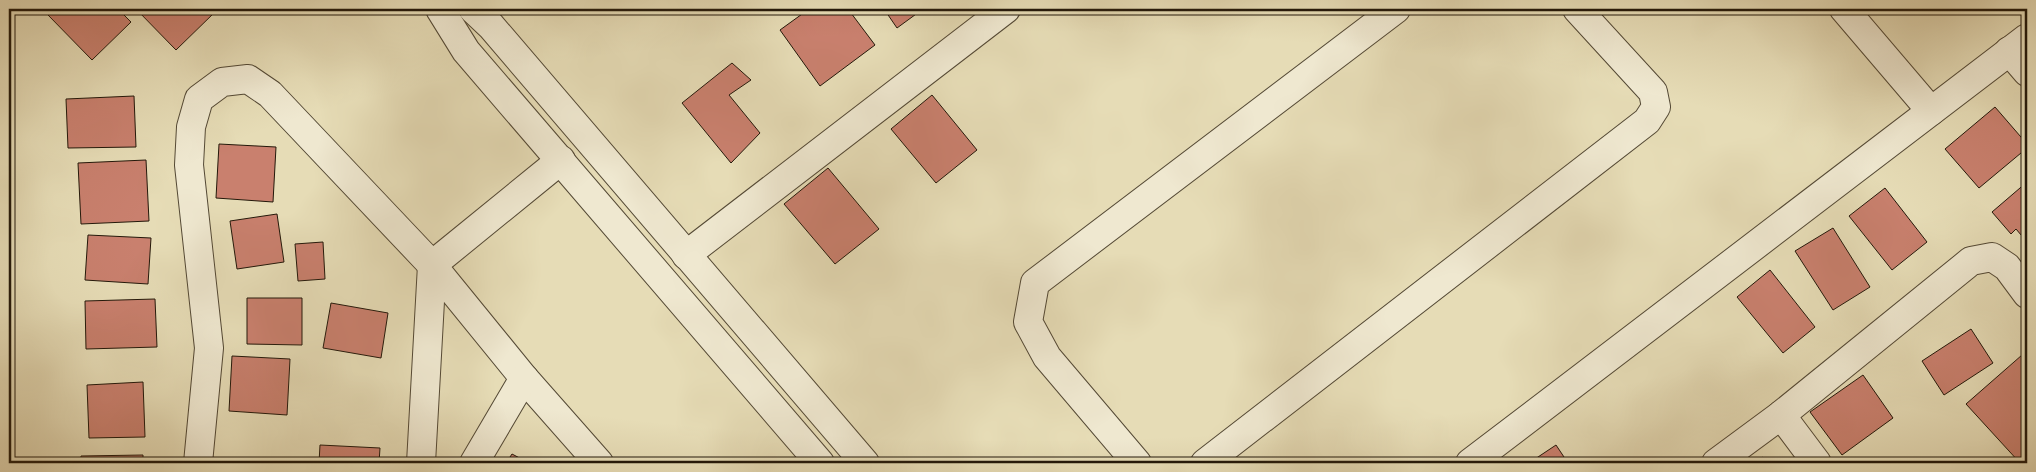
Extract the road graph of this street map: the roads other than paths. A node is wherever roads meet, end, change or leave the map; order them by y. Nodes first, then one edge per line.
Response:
1 (422, 9) edge
2 (440, 9) edge
3 (1006, 9) edge
4 (1396, 9) edge
5 (1577, 9) edge
6 (1844, 9) edge
7 (482, 14) edge
8 (2018, 44) edge
9 (466, 51) junction
10 (2027, 72) edge
11 (1931, 111) junction
12 (561, 160) junction
13 (686, 255) junction
14 (432, 265) junction
15 (2027, 294) edge
16 (524, 378) junction
17 (1781, 415) junction
18 (198, 463) edge
19 (421, 463) edge
20 (474, 463) edge
21 (599, 463) edge
22 (820, 463) edge
23 (865, 463) edge
24 (1137, 463) edge
25 (1205, 463) edge
26 (1470, 463) edge
27 (1716, 463) edge
28 (1817, 463) edge

1 - 9 street
2 - 9 street
3 - 13 street
4 - 24 street
5 - 25 street
6 - 11 street
7 - 13 street
8 - 10 street
8 - 11 street
9 - 12 street
11 - 26 street
12 - 14 street
12 - 22 street
13 - 23 street
14 - 16 street
14 - 18 street
14 - 19 street
15 - 17 street
16 - 20 street
16 - 21 street
17 - 27 street
17 - 28 street

